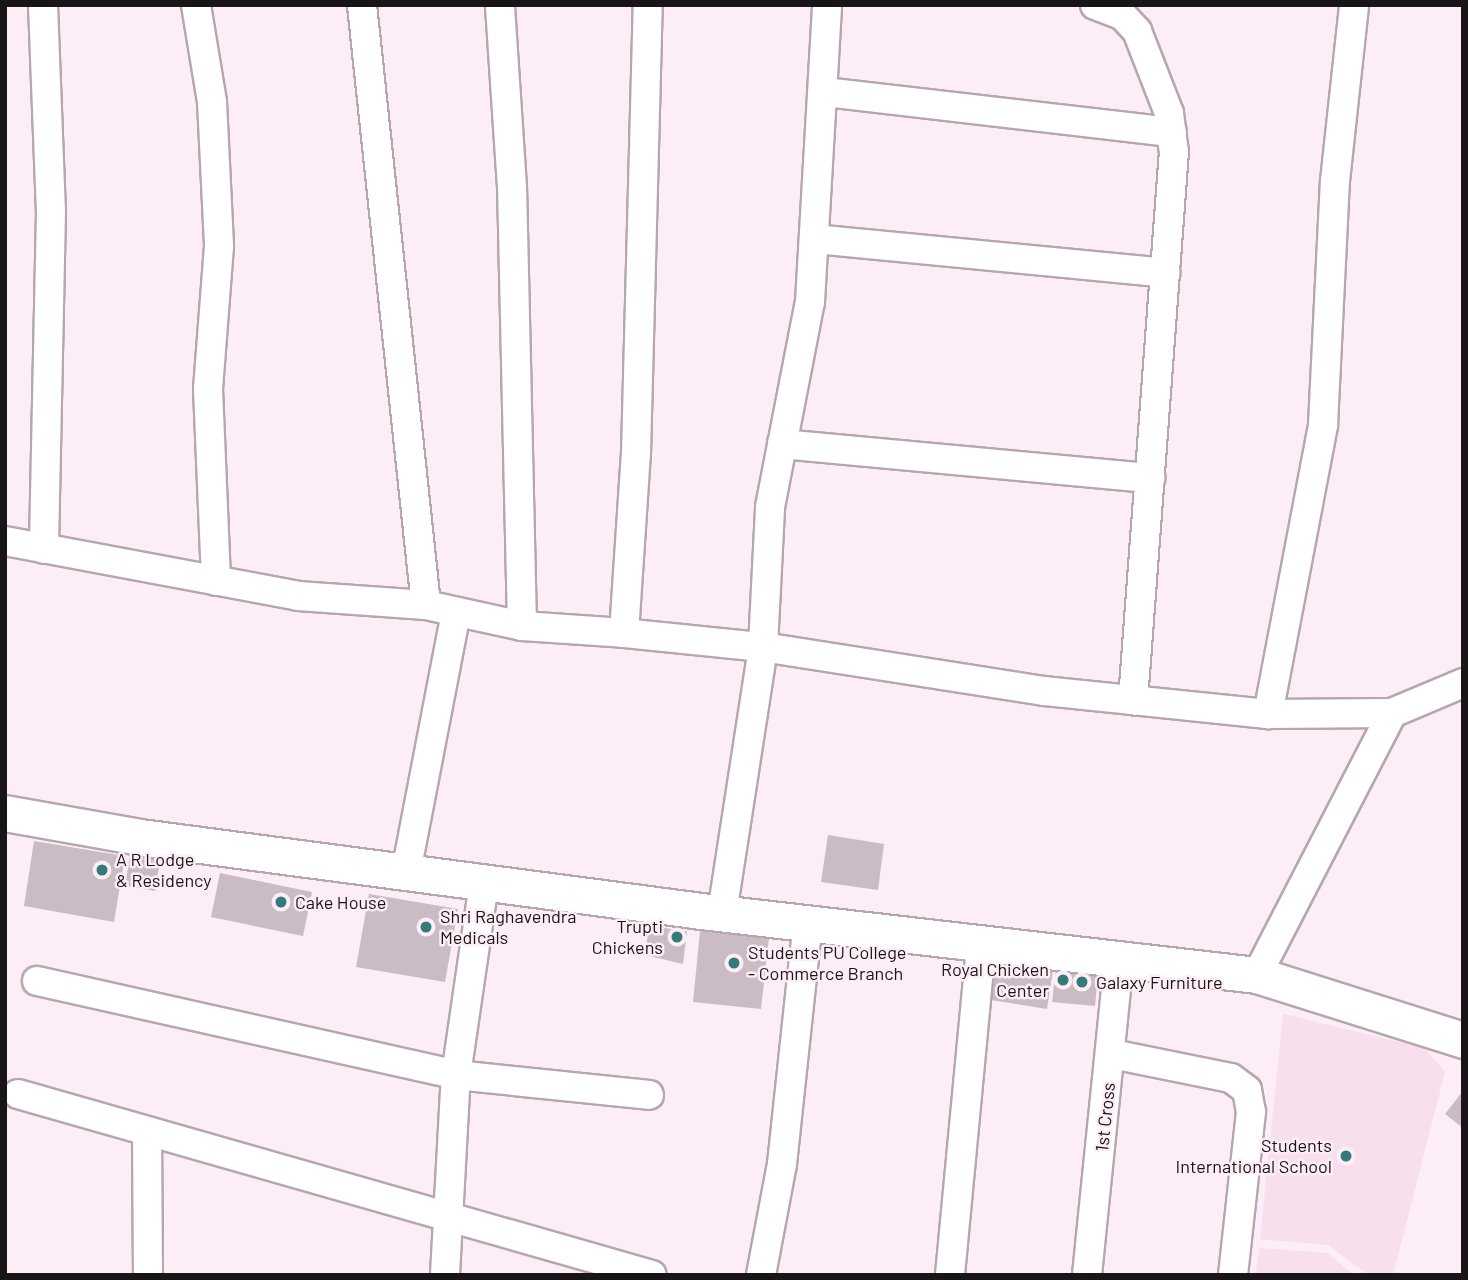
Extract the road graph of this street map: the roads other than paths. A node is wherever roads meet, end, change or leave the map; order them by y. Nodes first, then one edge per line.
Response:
1 (43, 5) edge
2 (196, 5) edge
3 (362, 5) edge
4 (500, 5) edge
5 (648, 5) edge
6 (827, 5) edge
7 (1095, 5) edge
8 (1354, 5) edge
9 (825, 92) junction
10 (1172, 132) junction
11 (814, 239) junction
12 (1165, 274) junction
13 (782, 444) junction
14 (1150, 478) junction
15 (5, 541) edge
16 (44, 549) junction
17 (216, 581) junction
18 (426, 605) junction
19 (456, 612) junction
20 (522, 626) junction
21 (624, 633) junction
22 (764, 647) junction
23 (1463, 683) edge
24 (1133, 700) junction
25 (1268, 713) junction
26 (1392, 713) junction
27 (5, 813) edge
28 (406, 872) junction
29 (484, 883) junction
30 (722, 913) junction
31 (808, 921) junction
32 (981, 944) junction
33 (1119, 958) junction
34 (1257, 975) junction
35 (37, 981) dead end
36 (1463, 1040) edge
37 (1112, 1054) junction
38 (456, 1075) junction
39 (18, 1094) dead end
40 (649, 1094) dead end
41 (147, 1132) junction
42 (444, 1219) junction
43 (149, 1275) edge
44 (445, 1275) edge
45 (652, 1275) edge
46 (761, 1275) edge
47 (950, 1275) edge
48 (1087, 1275) edge
49 (1233, 1275) edge

1 - 16 street
2 - 17 street
3 - 18 street
4 - 20 street
5 - 21 street
6 - 9 street
7 - 10 street
8 - 25 street
9 - 10 street
9 - 11 street
10 - 12 street
11 - 12 street
11 - 13 street
12 - 14 street
13 - 14 street
13 - 22 street
14 - 24 street
15 - 16 street
16 - 17 street
17 - 18 street
18 - 19 street
19 - 20 street
19 - 28 street
20 - 21 street
21 - 22 street
22 - 24 street
22 - 30 street
23 - 26 street
24 - 25 street
25 - 26 street
26 - 34 street
27 - 28 street
28 - 29 street
29 - 30 street
29 - 38 street
30 - 31 street
31 - 32 street
31 - 46 street
32 - 33 street
32 - 47 street
33 - 34 street
33 - 37 street, 1st Cross
34 - 36 street
35 - 38 street
37 - 48 street, 1st Cross
37 - 49 street
38 - 40 street
38 - 42 street
39 - 41 street
41 - 42 street
41 - 43 street
42 - 44 street
42 - 45 street

